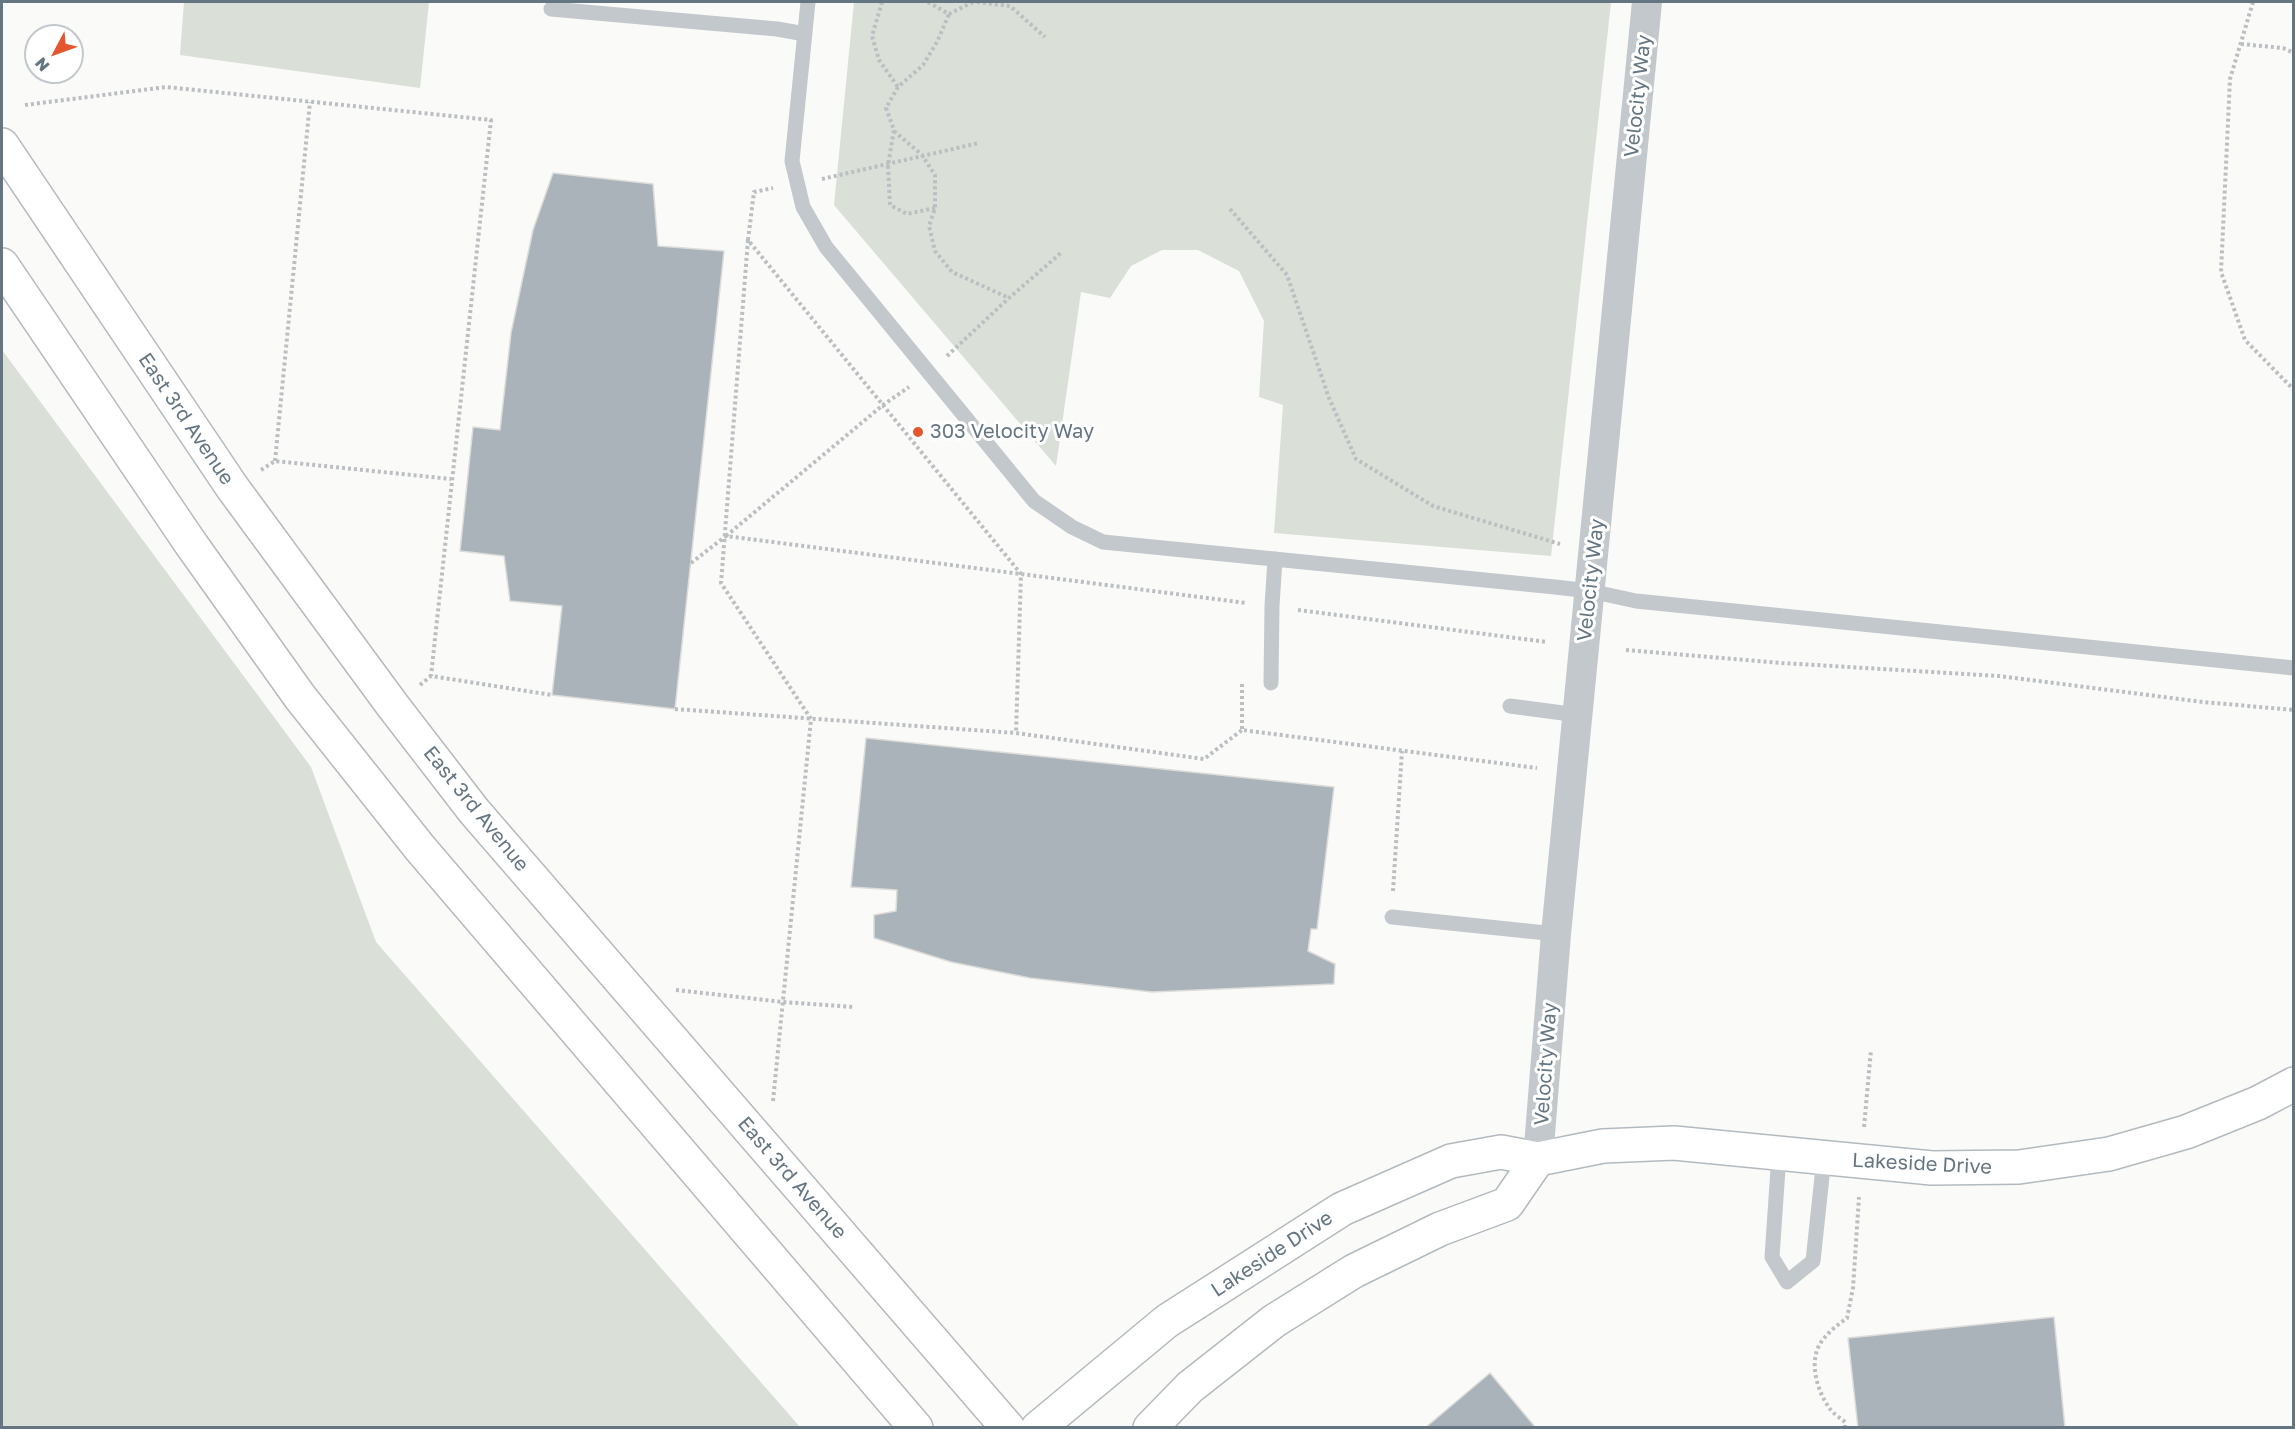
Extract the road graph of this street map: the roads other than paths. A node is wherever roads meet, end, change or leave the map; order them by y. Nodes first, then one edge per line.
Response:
1 (808, 2) edge
2 (1647, 2) edge
3 (551, 9) dead end
4 (805, 34) junction
5 (2, 145) edge
6 (2, 265) edge
7 (1275, 559) junction
8 (1590, 591) junction
9 (2294, 668) edge
10 (1271, 682) dead end
11 (1510, 706) dead end
12 (1578, 715) junction
13 (1392, 917) road end
14 (1556, 934) junction
15 (2294, 1084) edge
16 (1779, 1154) junction
17 (1824, 1158) junction
18 (1538, 1159) junction
19 (916, 1428) edge
20 (1008, 1428) edge
21 (1038, 1428) edge
22 (1150, 1428) edge

1 - 4 lane
2 - 8 street, Velocity Way
3 - 4 lane
4 - 7 lane
5 - 20 main road, East 3rd Avenue
6 - 19 main road
7 - 8 lane
7 - 10 lane
8 - 9 lane
8 - 12 street, Velocity Way
11 - 12 lane
12 - 14 street, Velocity Way
13 - 14 lane
14 - 18 street, Velocity Way
15 - 17 main road, Lakeside Drive
16 - 17 main road, Lakeside Drive
16 - 17 lane
16 - 18 main road, Lakeside Drive
18 - 21 main road, Lakeside Drive
18 - 22 main road

